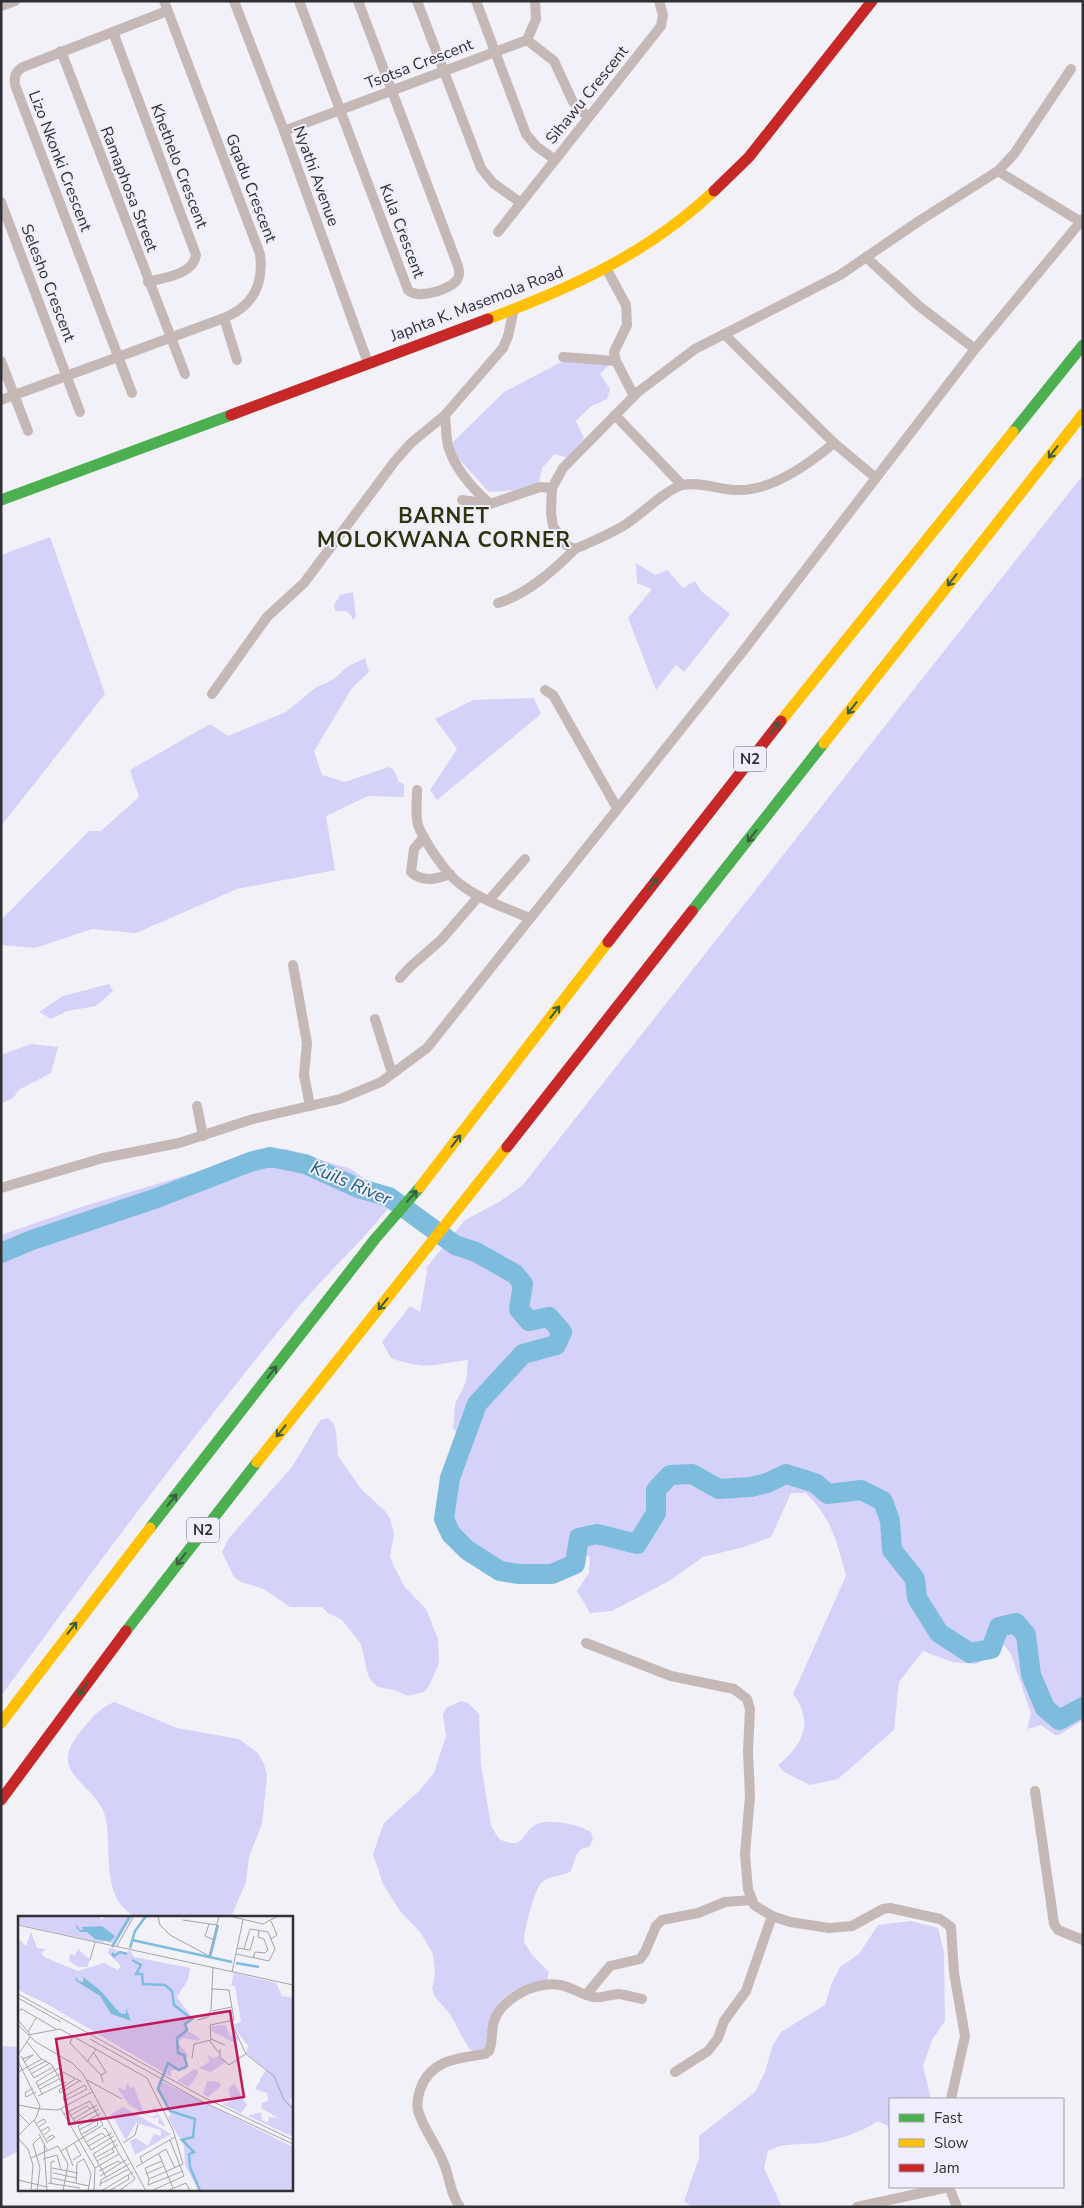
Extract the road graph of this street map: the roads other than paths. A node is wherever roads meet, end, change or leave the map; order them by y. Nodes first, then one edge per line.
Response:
1 (15, 1) edge
2 (234, 1) edge
3 (299, 1) edge
4 (358, 1) edge
5 (417, 1) edge
6 (476, 1) edge
7 (535, 1) edge
8 (659, 1) edge
9 (872, 1) edge
10 (1, 6) edge
11 (166, 6) edge
12 (113, 32) junction
13 (527, 40) junction
14 (61, 51) junction
15 (496, 51) junction
16 (1071, 69) dead end
17 (443, 71) junction
18 (391, 91) junction
19 (340, 110) junction
20 (588, 117) junction
21 (284, 131) junction
22 (554, 159) junction
23 (998, 172) junction
24 (1, 202) edge
25 (521, 203) junction
26 (1082, 220) edge
27 (498, 232) dead end
28 (866, 257) junction
29 (606, 268) junction
30 (148, 282) junction
31 (514, 309) junction
32 (224, 318) junction
33 (724, 334) junction
34 (169, 337) junction
35 (1083, 345) edge
36 (976, 349) junction
37 (118, 356) junction
38 (564, 357) dead end
39 (237, 360) dead end
40 (1, 361) edge
41 (616, 361) junction
42 (368, 363) junction
43 (185, 374) dead end
44 (68, 375) junction
45 (132, 393) dead end
46 (14, 395) junction
47 (634, 396) junction
48 (1, 400) edge
49 (80, 412) dead end
50 (445, 414) junction
51 (1083, 414) edge
52 (615, 415) junction
53 (28, 431) dead end
54 (834, 443) junction
55 (876, 478) junction
56 (682, 485) junction
57 (552, 488) junction
58 (1, 500) edge
59 (462, 500) dead end
60 (490, 504) junction
61 (575, 549) junction
62 (498, 603) dead end
63 (545, 690) dead end
64 (212, 694) dead end
65 (417, 790) dead end
66 (617, 808) junction
67 (424, 837) junction
68 (525, 859) dead end
69 (450, 874) junction
70 (484, 898) junction
71 (529, 918) junction
72 (293, 966) dead end
73 (400, 978) dead end
74 (375, 1019) dead end
75 (392, 1074) junction
76 (197, 1106) dead end
77 (310, 1106) junction
78 (203, 1136) junction
79 (1, 1188) edge
80 (586, 1643) dead end
81 (1, 1723) edge
82 (1035, 1791) dead end
83 (1, 1800) edge
84 (750, 1900) junction
85 (772, 1916) junction
86 (1083, 1940) edge
87 (586, 1995) junction
88 (642, 1999) dead end
89 (675, 2072) dead end
90 (951, 2098) edge
91 (944, 2188) edge
92 (949, 2188) edge
93 (460, 2207) edge
94 (857, 2207) edge
95 (957, 2207) edge

1 - 10 street
2 - 21 street, Nyathi Avenue
3 - 19 street
4 - 18 street
5 - 17 street
6 - 15 street
7 - 13 street
8 - 20 street, Sihawu Crescent
9 - 29 main road, Japhta K. Masemola Road
11 - 12 street, Lizo Nkonki Crescent
11 - 32 street, Gqadu Crescent
12 - 14 street, Lizo Nkonki Crescent
12 - 30 street, Khethelo Crescent
13 - 15 street, Tsotsa Crescent
13 - 20 street
14 - 30 street, Ramaphosa Street
14 - 37 street, Lizo Nkonki Crescent
15 - 17 street, Tsotsa Crescent
15 - 22 street
16 - 23 street
17 - 18 street, Tsotsa Crescent
17 - 25 street
18 - 19 street, Tsotsa Crescent
18 - 19 street, Kula Crescent
19 - 21 street, Tsotsa Crescent
20 - 22 street, Sihawu Crescent
21 - 42 street, Nyathi Avenue
22 - 25 street, Sihawu Crescent
23 - 26 street
23 - 28 street
24 - 44 street, Selesho Crescent
25 - 27 street, Sihawu Crescent
26 - 36 street
28 - 33 street
28 - 36 street
29 - 31 main road, Japhta K. Masemola Road
29 - 41 street
30 - 34 street, Ramaphosa Street
31 - 42 main road, Japhta K. Masemola Road
31 - 50 street
32 - 34 street, Gqadu Crescent
32 - 39 street
33 - 47 street
33 - 54 street
34 - 37 street, Gqadu Crescent
34 - 43 street
81 -> 35 main road, N2
36 - 55 street
37 - 44 street, Gqadu Crescent
37 - 45 street
38 - 41 street
40 - 46 street
41 - 47 street
42 - 58 main road, Japhta K. Masemola Road
44 - 46 street, Gqadu Crescent
44 - 49 street
46 - 48 street, Gqadu Crescent
46 - 53 street
47 - 52 street
50 - 60 street
50 - 64 street
51 -> 83 main road, N2
52 - 56 street
52 - 57 street
54 - 55 street
54 - 56 street
55 - 66 street
56 - 61 street
57 - 60 street
57 - 61 street
59 - 60 street
61 - 62 street
63 - 66 street
65 - 67 street
66 - 71 street
67 - 69 street
67 - 69 street
68 - 70 street
69 - 70 street
70 - 71 street
70 - 73 street
71 - 75 street
72 - 77 street
74 - 75 street
75 - 77 street
76 - 78 street
77 - 78 street
78 - 79 street
80 - 84 street
82 - 86 street
84 - 85 street
84 - 87 street
85 - 89 street
85 - 90 street
87 - 88 street
87 - 93 street
91 - 94 street
92 - 95 street

